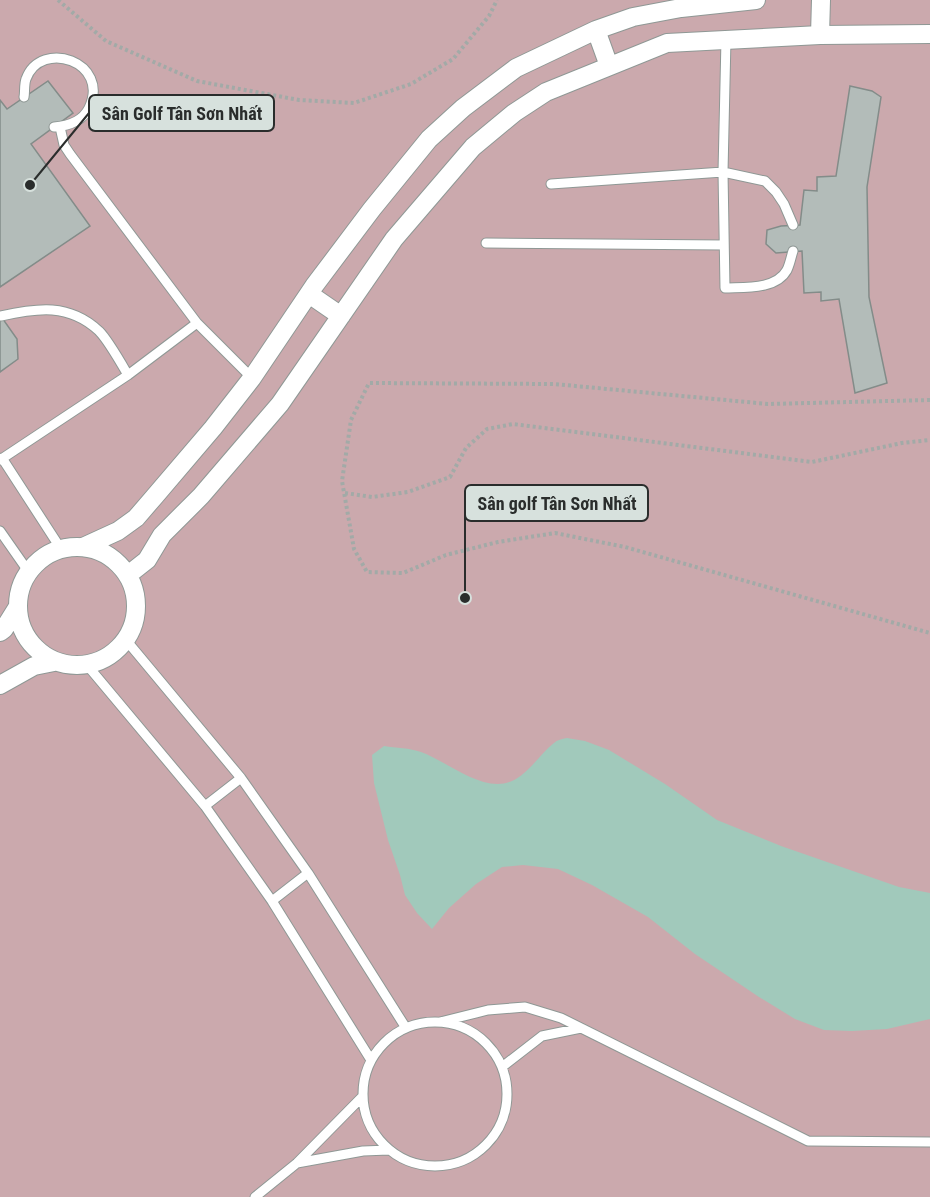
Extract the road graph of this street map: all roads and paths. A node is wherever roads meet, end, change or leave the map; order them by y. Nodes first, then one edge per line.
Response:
1 (58, 0) edge
2 (497, 0) edge
3 (756, 0) edge
4 (821, 0) edge
5 (596, 30) junction
6 (930, 34) edge
7 (820, 35) junction
8 (726, 39) junction
9 (609, 66) junction
10 (24, 98) dead end
11 (723, 171) junction
12 (551, 184) dead end
13 (793, 225) dead end
14 (486, 243) dead end
15 (724, 244) junction
16 (793, 251) dead end
17 (309, 294) junction
18 (1, 316) edge
19 (341, 316) junction
20 (197, 324) junction
21 (128, 375) junction
22 (252, 378) junction
23 (930, 400) edge
24 (930, 440) edge
25 (1, 459) edge
26 (345, 493) junction
27 (0, 531) edge
28 (83, 547) junction
29 (61, 549) junction
30 (28, 571) junction
31 (128, 575) junction
32 (17, 608) junction
33 (0, 632) edge
34 (930, 633) edge
35 (126, 640) junction
36 (54, 662) junction
37 (87, 665) junction
38 (0, 685) edge
39 (241, 778) junction
40 (205, 806) junction
41 (308, 873) junction
42 (272, 901) junction
43 (440, 1022) junction
44 (406, 1028) junction
45 (581, 1028) junction
46 (371, 1060) junction
47 (502, 1067) junction
48 (362, 1096) junction
49 (930, 1142) edge
50 (389, 1150) junction
51 (297, 1163) junction
52 (255, 1197) edge

1 - 2 path
3 - 5 street
4 - 7 street
5 - 9 street
5 - 17 street
6 - 7 street
7 - 8 street
8 - 9 street
8 - 11 lane
9 - 19 street
10 - 20 lane
11 - 12 lane
11 - 13 lane
11 - 15 lane
14 - 15 lane
15 - 16 lane
17 - 19 street
17 - 22 street
18 - 21 lane
19 - 31 street
20 - 21 lane
20 - 22 lane
21 - 25 lane
22 - 28 street
23 - 26 path
24 - 26 path
25 - 29 lane
26 - 34 path
27 - 30 lane
28 - 29 street
28 - 31 street
29 - 30 street
30 - 32 street
31 - 35 street
32 - 33 street
32 - 36 street
35 - 37 street
35 - 39 lane
36 - 37 street
36 - 38 street
37 - 40 lane
39 - 40 lane
39 - 41 lane
40 - 42 lane
41 - 42 lane
41 - 44 lane
42 - 46 lane
43 - 44 lane
43 - 45 lane
43 - 47 lane
44 - 46 lane
45 - 47 lane
45 - 49 lane
46 - 48 lane
47 - 50 lane
48 - 50 lane
48 - 51 lane
50 - 51 lane
51 - 52 lane

